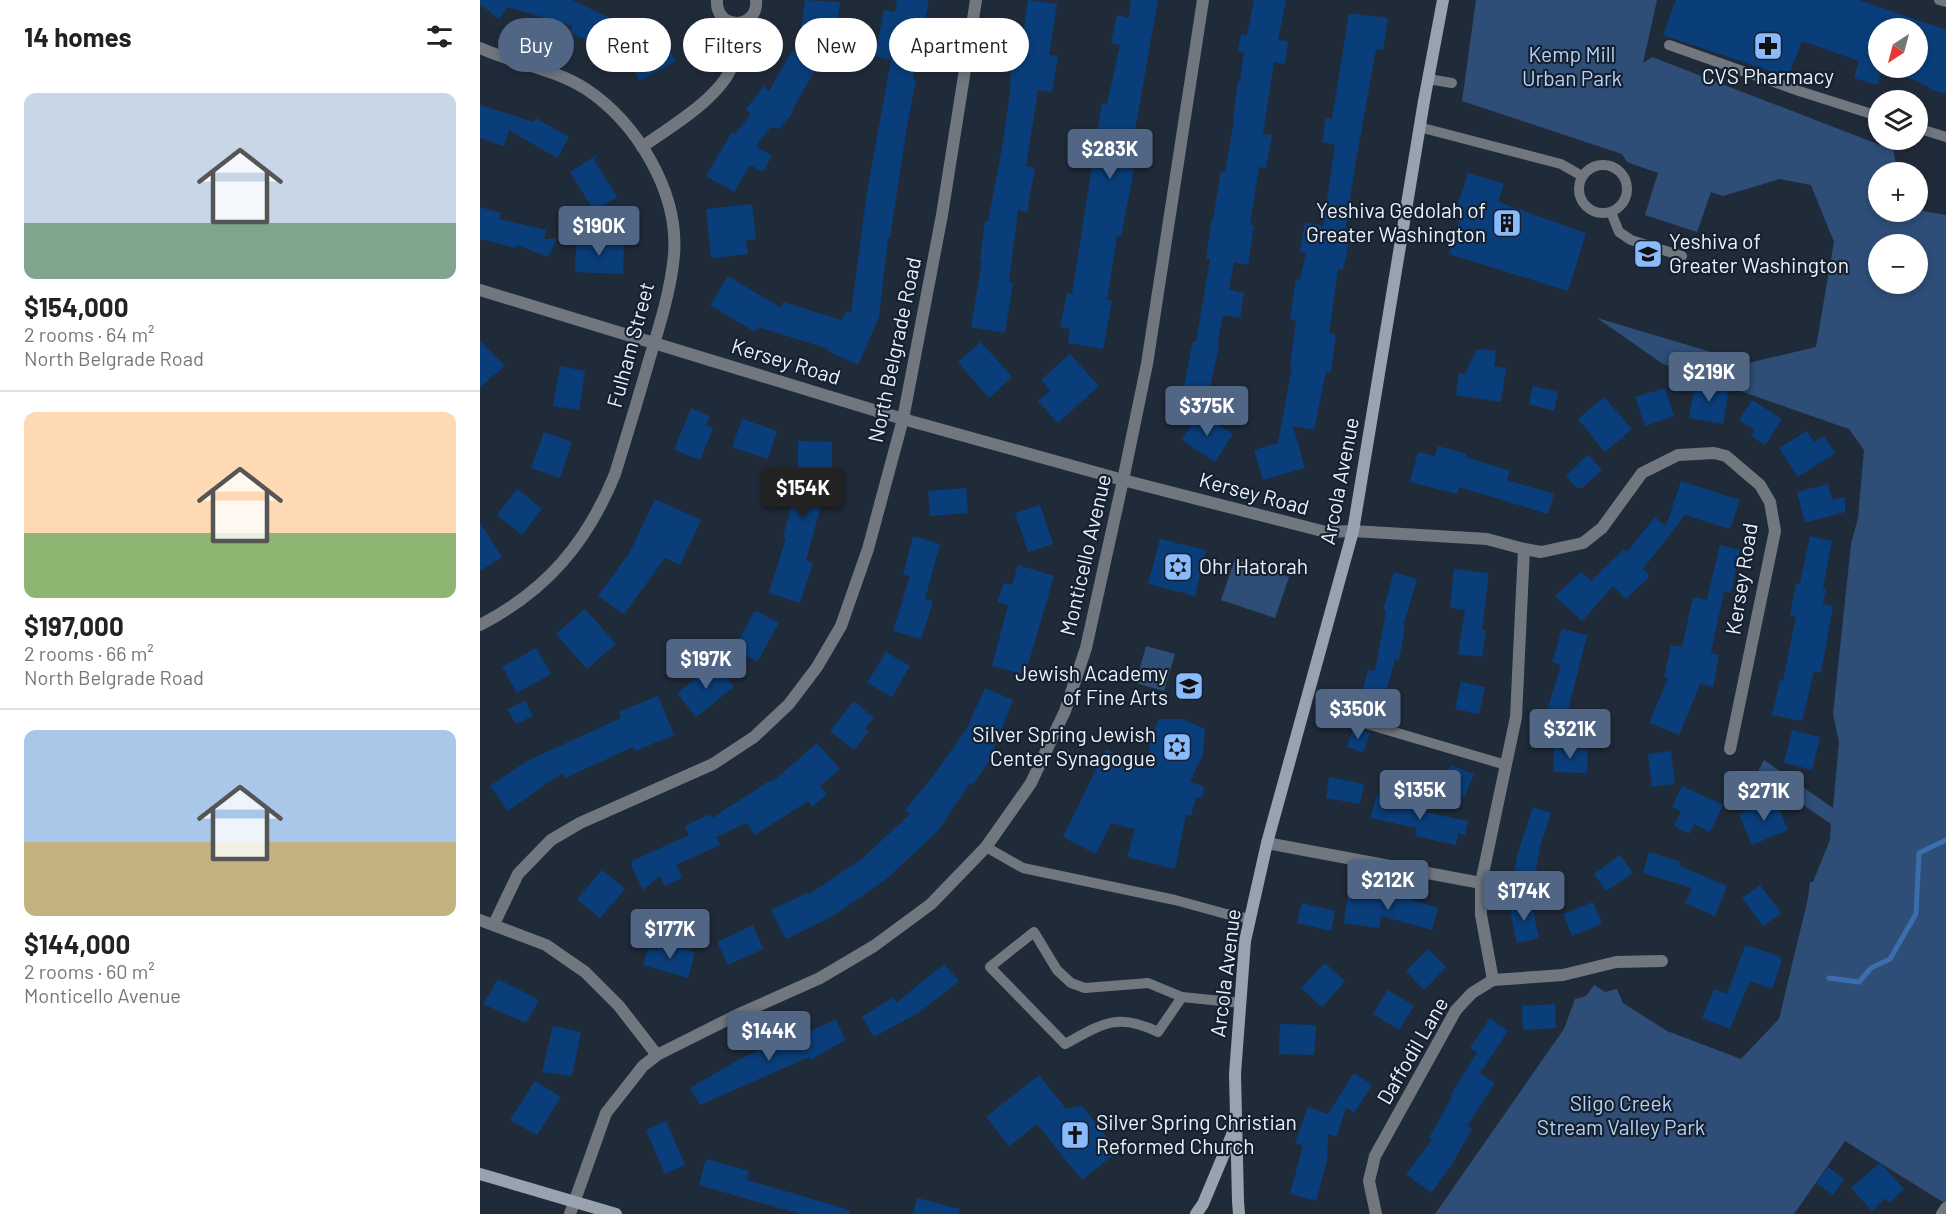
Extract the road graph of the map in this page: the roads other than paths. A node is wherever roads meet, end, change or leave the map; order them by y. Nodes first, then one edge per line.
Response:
1 (717, 0) edge
2 (756, 0) edge
3 (976, 0) edge
4 (1203, 0) edge
5 (1443, 0) edge
6 (1939, 0) edge
7 (1946, 2) edge
8 (722, 18) edge
9 (751, 18) edge
10 (1669, 45) dead end
11 (480, 48) edge
12 (729, 72) edge
13 (1428, 79) junction
14 (1452, 83) dead end
15 (1868, 113) edge
16 (1419, 127) junction
17 (1928, 131) edge
18 (1946, 137) edge
19 (642, 147) junction
20 (1582, 176) junction
21 (1611, 212) junction
22 (1682, 256) dead end
23 (480, 290) edge
24 (654, 342) junction
25 (903, 418) junction
26 (1123, 480) junction
27 (1353, 531) junction
28 (1524, 549) junction
29 (480, 625) edge
30 (1360, 722) dead end
31 (1730, 749) dead end
32 (1506, 765) junction
33 (1267, 843) junction
34 (986, 847) junction
35 (1481, 883) junction
36 (1250, 918) junction
37 (480, 920) edge
38 (494, 924) junction
39 (1662, 961) dead end
40 (1492, 980) junction
41 (1182, 997) junction
42 (1240, 1004) junction
43 (657, 1055) junction
44 (1236, 1126) junction
45 (480, 1174) edge
46 (572, 1208) edge
47 (1946, 1208) edge
48 (616, 1214) edge
49 (1196, 1214) edge
50 (1239, 1214) edge
51 (1376, 1214) edge
52 (1942, 1214) edge

1 - 8 street
2 - 9 street
3 - 25 street, North Belgrade Road
4 - 26 street, Monticello Avenue
5 - 13 street, Arcola Avenue
6 - 7 lane
10 - 15 lane
11 - 19 street, Fulham Street
12 - 19 street
13 - 14 lane
13 - 16 street, Arcola Avenue
16 - 20 lane
16 - 27 street, Arcola Avenue
17 - 18 lane
19 - 24 street, Fulham Street
20 - 21 lane
20 - 21 lane
21 - 22 lane
23 - 24 street, Kersey Road
24 - 25 street, Kersey Road
24 - 29 street, Fulham Street
25 - 26 street, Kersey Road
25 - 38 street, North Belgrade Road
26 - 27 street, Kersey Road
26 - 34 street, Monticello Avenue
27 - 28 street, Kersey Road
27 - 33 street, Arcola Avenue
28 - 31 street, Kersey Road
28 - 32 street
30 - 32 lane
32 - 35 street
33 - 35 street
33 - 36 street, Arcola Avenue
34 - 36 lane
34 - 43 street, Monticello Avenue
35 - 40 street
36 - 42 street, Arcola Avenue
37 - 38 street
38 - 43 street
39 - 40 street
40 - 51 street, Daffodil Lane
41 - 41 lane
41 - 42 lane
42 - 44 street, Arcola Avenue
43 - 46 street, Monticello Avenue
44 - 49 street
44 - 50 street, Arcola Avenue
45 - 46 street
46 - 48 street
47 - 52 street

